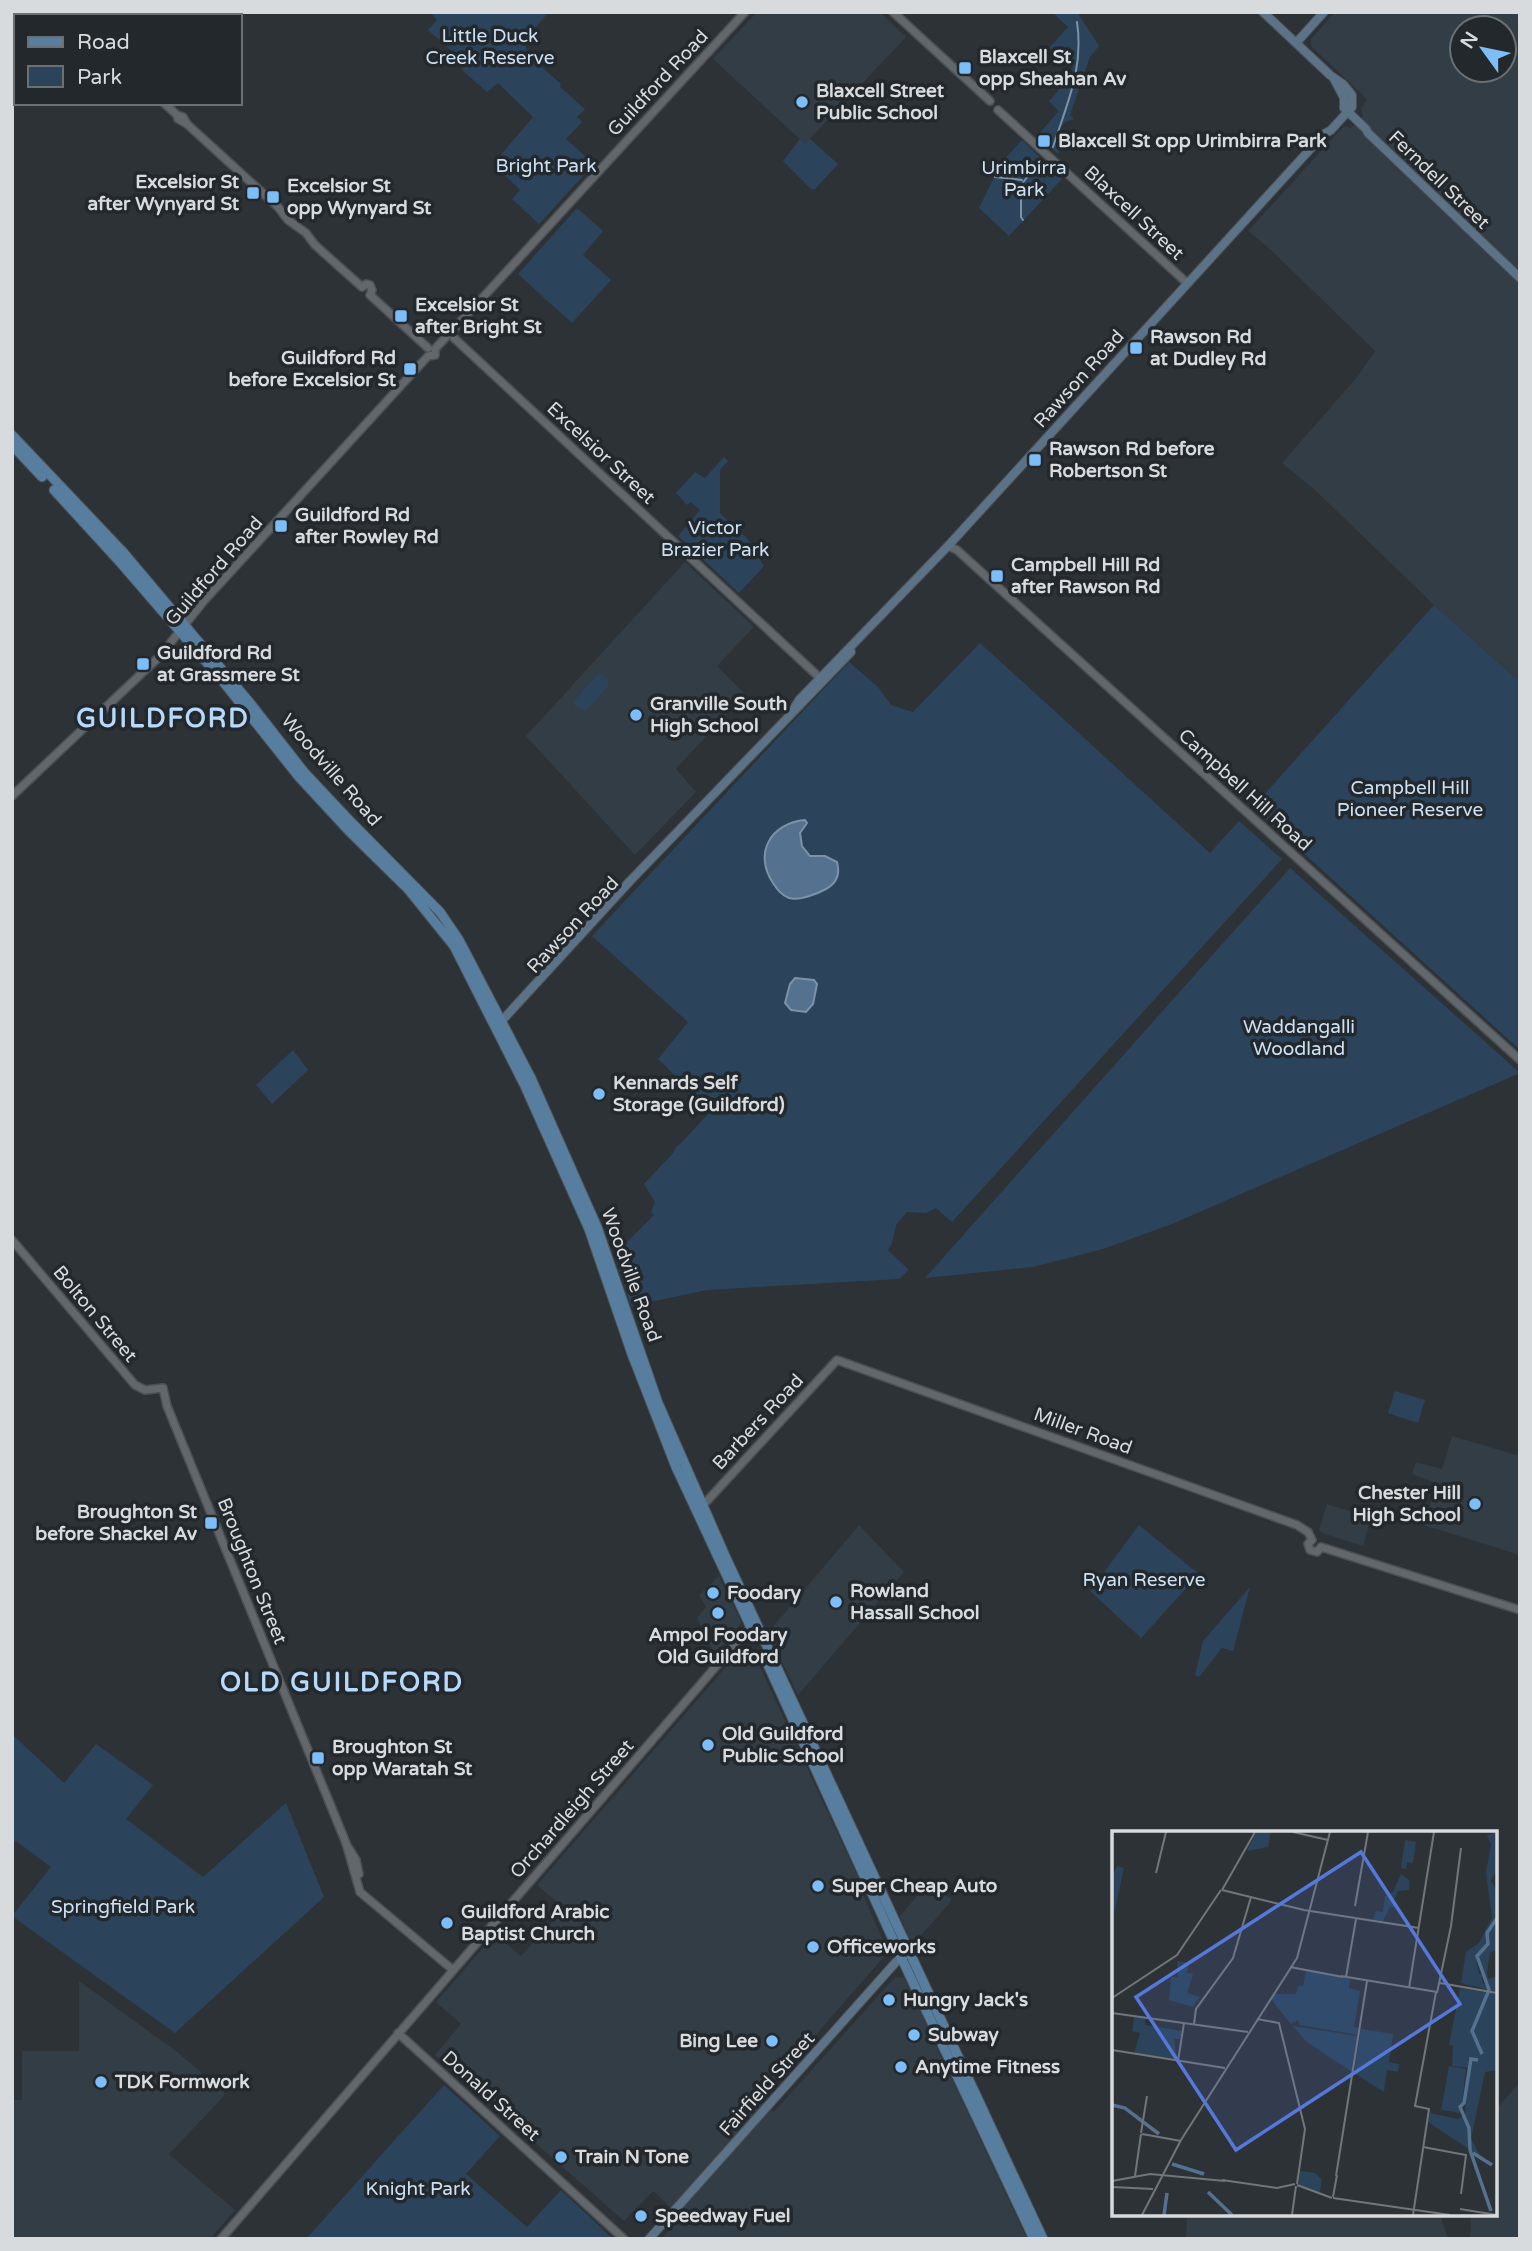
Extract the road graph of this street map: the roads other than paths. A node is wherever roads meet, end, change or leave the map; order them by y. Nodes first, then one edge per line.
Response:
1 (745, 12) edge
2 (893, 12) edge
3 (1263, 12) edge
4 (1324, 12) edge
5 (1296, 43) junction
6 (166, 105) edge
7 (1345, 112) junction
8 (1520, 278) edge
9 (1187, 283) junction
10 (451, 335) junction
11 (431, 351) junction
12 (12, 435) edge
13 (12, 445) edge
14 (948, 546) junction
15 (183, 630) junction
16 (855, 643) junction
17 (846, 658) junction
18 (820, 678) junction
19 (807, 699) junction
20 (792, 712) junction
21 (12, 796) edge
22 (498, 1025) junction
23 (1520, 1060) edge
24 (12, 1240) edge
25 (626, 1325) junction
26 (837, 1360) joint
27 (163, 1388) joint
28 (701, 1504) junction
29 (1520, 1609) edge
30 (753, 1625) junction
31 (905, 1954) junction
32 (453, 1970) junction
33 (398, 2033) junction
34 (221, 2239) edge
35 (624, 2239) edge
36 (649, 2239) edge
37 (1034, 2239) edge
38 (1044, 2239) edge

1 - 10 street, Guildford Road
2 - 9 street, Blaxcell Street
3 - 5 main road
4 - 5 main road
5 - 7 main road
6 - 11 street
7 - 8 main road, Ferndell Street
7 - 9 main road, Rawson Road
9 - 14 main road, Rawson Road
10 - 11 street, Guildford Road
10 - 18 street, Excelsior Street
11 - 15 street, Guildford Road
12 - 15 main road, Woodville Road
13 - 15 main road, Woodville Road
14 - 16 main road, Rawson Road
14 - 23 street, Campbell Hill Road
15 - 21 street, Guildford Road
15 - 22 main road, Woodville Road
16 - 17 main road, Rawson Road
16 - 18 main road, Rawson Road
17 - 18 main road
17 - 19 main road, Rawson Road
18 - 19 main road
18 - 20 main road, Rawson Road
19 - 20 main road, Rawson Road
20 - 22 main road, Rawson Road
22 - 25 main road, Woodville Road
24 - 27 street, Bolton Street
25 - 28 main road, Woodville Road
25 - 30 main road, Woodville Road
26 - 28 street, Barbers Road
26 - 29 street, Miller Road
27 - 32 street, Broughton Street
28 - 30 main road, Woodville Road
30 - 31 main road, Woodville Road
30 - 32 street, Orchardleigh Street
31 - 36 main road, Fairfield Street
31 - 37 main road, Woodville Road
31 - 38 main road, Woodville Road
32 - 33 street, Orchardleigh Street
33 - 34 street, Orchardleigh Street
33 - 35 street, Donald Street

